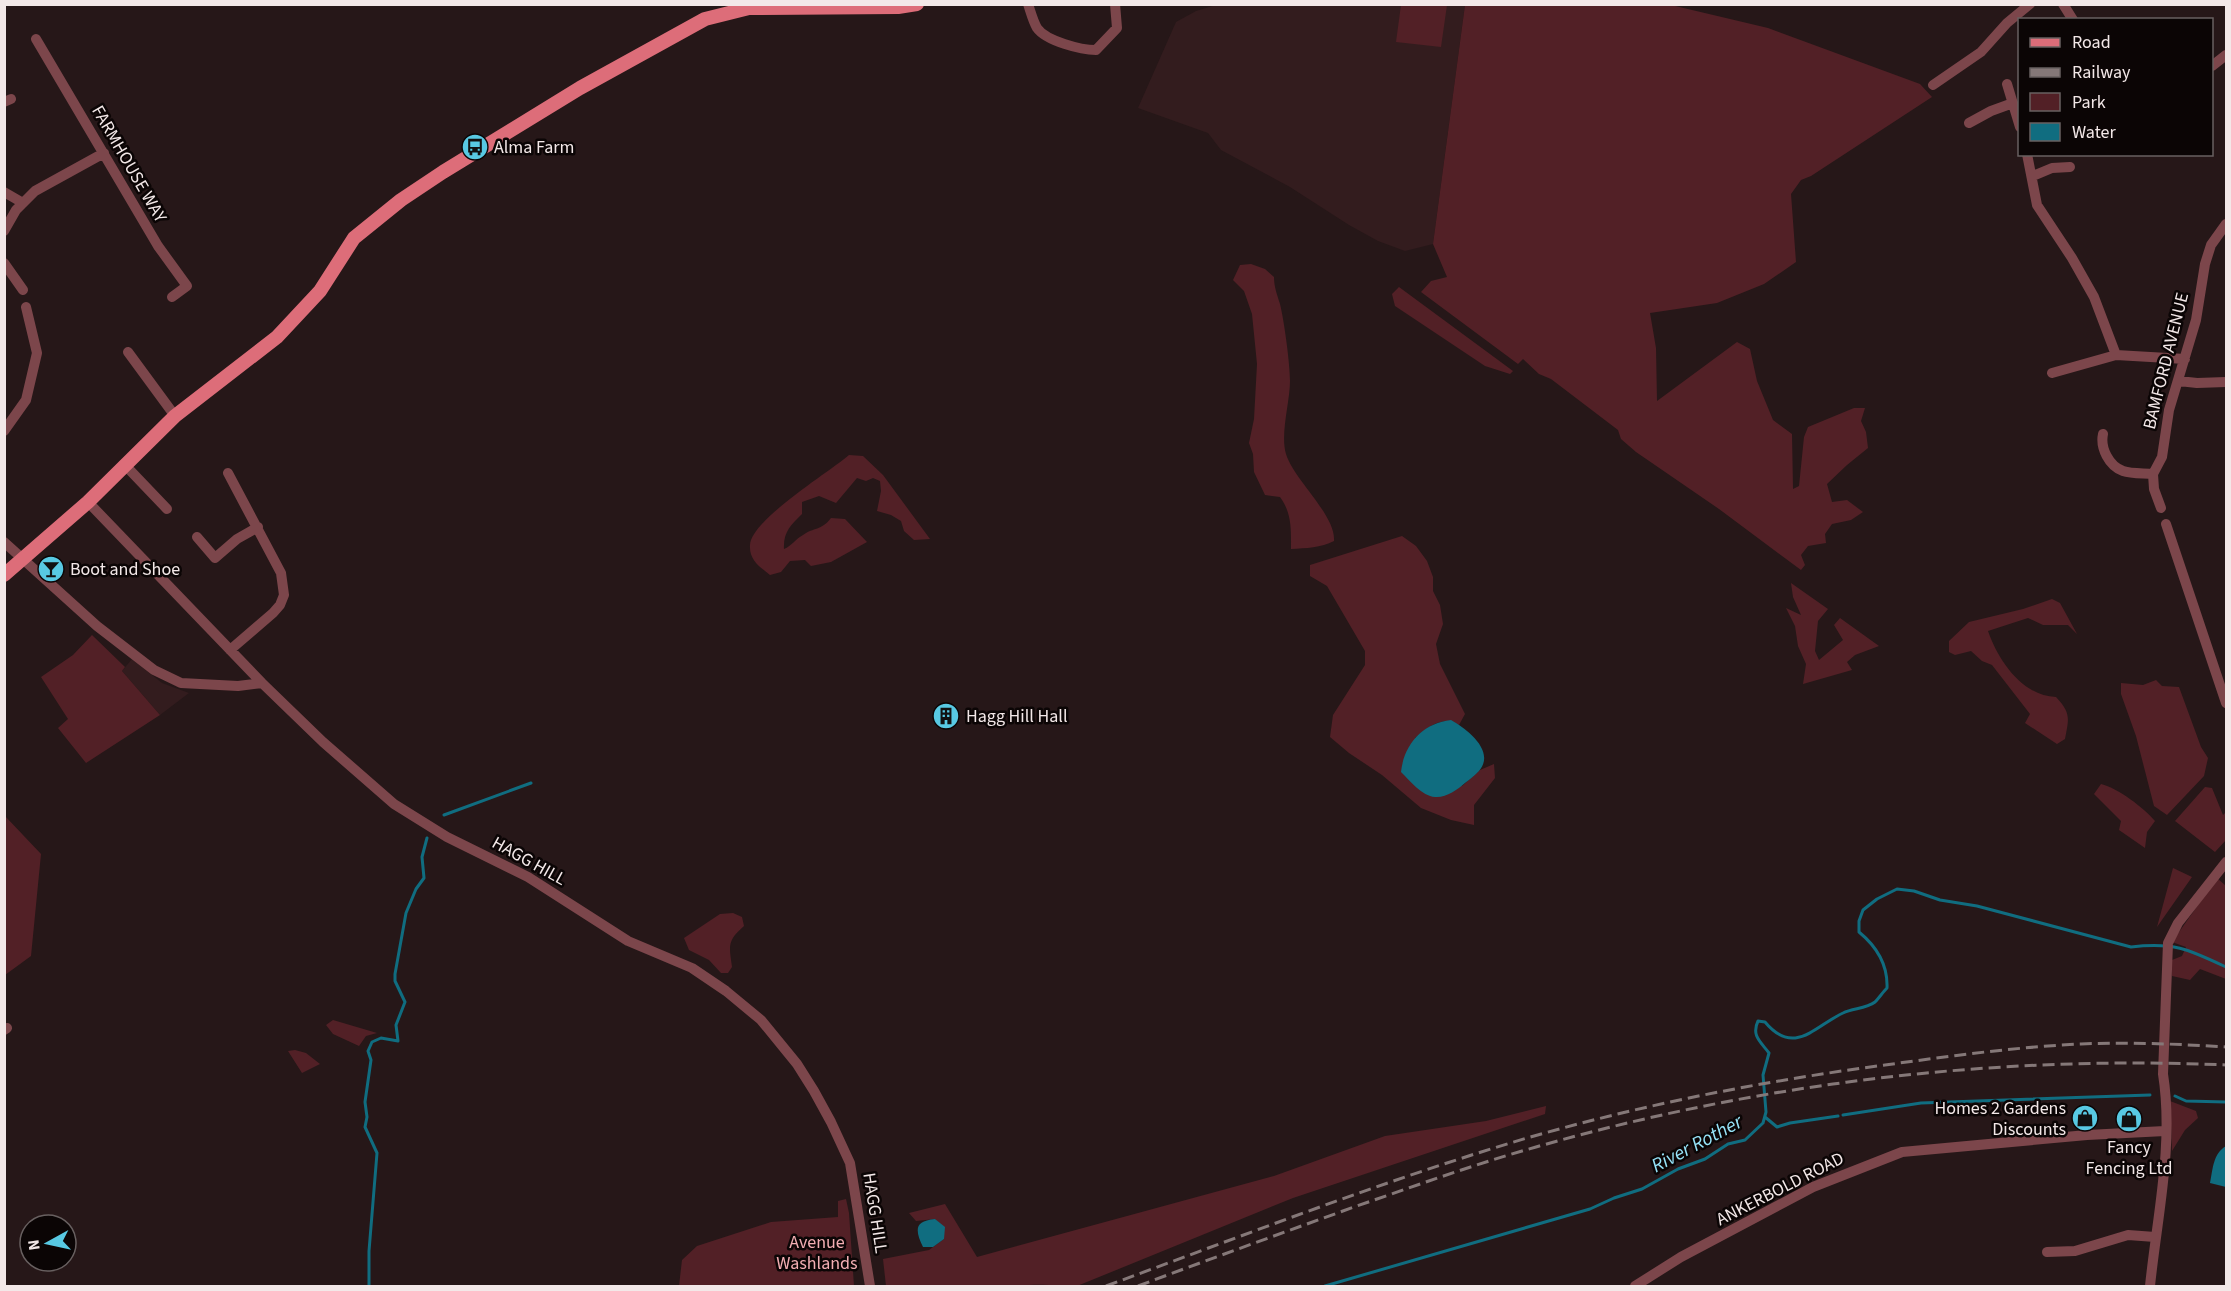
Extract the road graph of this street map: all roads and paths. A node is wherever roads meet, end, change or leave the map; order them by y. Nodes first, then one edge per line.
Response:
1 (917, 4) edge
2 (1029, 4) edge
3 (1115, 4) edge
4 (2030, 4) edge
5 (2063, 4) edge
6 (2072, 18) edge
7 (36, 39) dead end
8 (2226, 55) edge
9 (2213, 65) edge
10 (2007, 84) dead end
11 (1933, 85) dead end
12 (2013, 103) junction
13 (1970, 123) dead end
14 (2018, 123) edge
15 (104, 153) junction
16 (2028, 156) edge
17 (2070, 167) dead end
18 (2033, 176) junction
19 (4, 192) edge
20 (23, 203) junction
21 (2226, 224) edge
22 (4, 231) edge
23 (4, 263) edge
24 (23, 290) dead end
25 (172, 297) dead end
26 (26, 307) dead end
27 (128, 352) dead end
28 (2116, 355) junction
29 (2185, 359) junction
30 (2052, 373) dead end
31 (2179, 381) junction
32 (2226, 382) edge
33 (175, 416) junction
34 (4, 430) edge
35 (2103, 434) dead end
36 (124, 465) junction
37 (228, 473) dead end
38 (2153, 474) junction
39 (88, 501) junction
40 (2161, 508) dead end
41 (167, 509) dead end
42 (2166, 524) dead end
43 (258, 527) junction
44 (197, 537) dead end
45 (4, 542) edge
46 (25, 559) junction
47 (4, 575) edge
48 (230, 650) junction
49 (262, 683) junction
50 (2226, 703) edge
51 (2226, 862) edge
52 (2165, 1131) junction
53 (2155, 1237) junction
54 (2048, 1252) dead end
55 (1641, 1285) edge
56 (870, 1287) edge
57 (2150, 1287) edge

1 - 33 main road
2 - 3 street
4 - 11 street
5 - 6 street
7 - 15 street, FARMHOUSE WAY
8 - 9 street
10 - 12 street
12 - 13 street
12 - 14 street
15 - 20 street
15 - 25 street, FARMHOUSE WAY
16 - 18 street
17 - 18 street
18 - 28 street
19 - 20 street
20 - 22 street
21 - 29 street, BAMFORD AVENUE
23 - 24 street
26 - 34 street
27 - 33 street
28 - 29 street
28 - 30 street
29 - 31 street, BAMFORD AVENUE
31 - 32 street
31 - 38 street, BAMFORD AVENUE
33 - 36 main road
35 - 38 street
36 - 39 main road
36 - 41 street
37 - 43 street
38 - 40 street
39 - 46 main road
39 - 48 street, HAGG HILL
42 - 50 street
43 - 44 street
43 - 48 street
45 - 46 street
46 - 47 main road
46 - 49 street
48 - 49 street, HAGG HILL
49 - 56 street, HAGG HILL
51 - 52 street
52 - 53 street
52 - 55 street, ANKERBOLD ROAD
53 - 54 street
53 - 57 street

